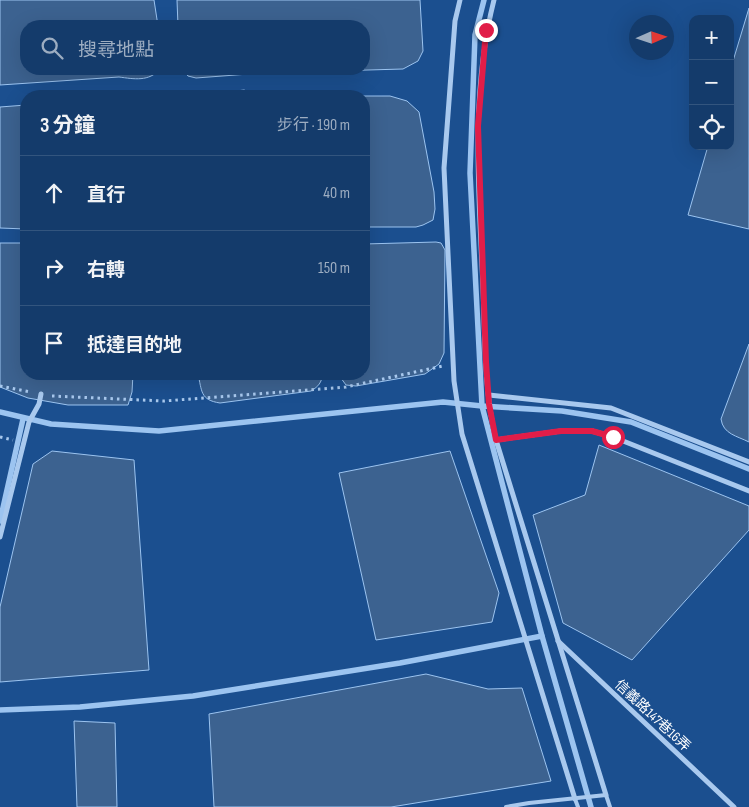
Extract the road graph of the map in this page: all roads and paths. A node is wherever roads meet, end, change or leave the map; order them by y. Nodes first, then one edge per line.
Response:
1 (460, 0) edge
2 (494, 0) edge
3 (454, 364) junction
4 (0, 386) edge
5 (42, 394) junction
6 (489, 395) junction
7 (496, 440) junction
8 (749, 462) edge
9 (749, 491) edge
10 (0, 537) edge
11 (557, 640) junction
12 (606, 795) junction
13 (575, 798) junction
14 (506, 807) edge
15 (578, 807) edge
16 (610, 807) edge
17 (734, 807) edge

1 - 3 street
2 - 6 street
3 - 5 path
3 - 13 street
4 - 5 path
5 - 10 street
6 - 7 street
6 - 8 street
7 - 9 street
7 - 11 street
11 - 12 street
11 - 17 street, 信義路147巷16弄
12 - 13 lane
12 - 16 lane
13 - 14 lane
13 - 15 lane

